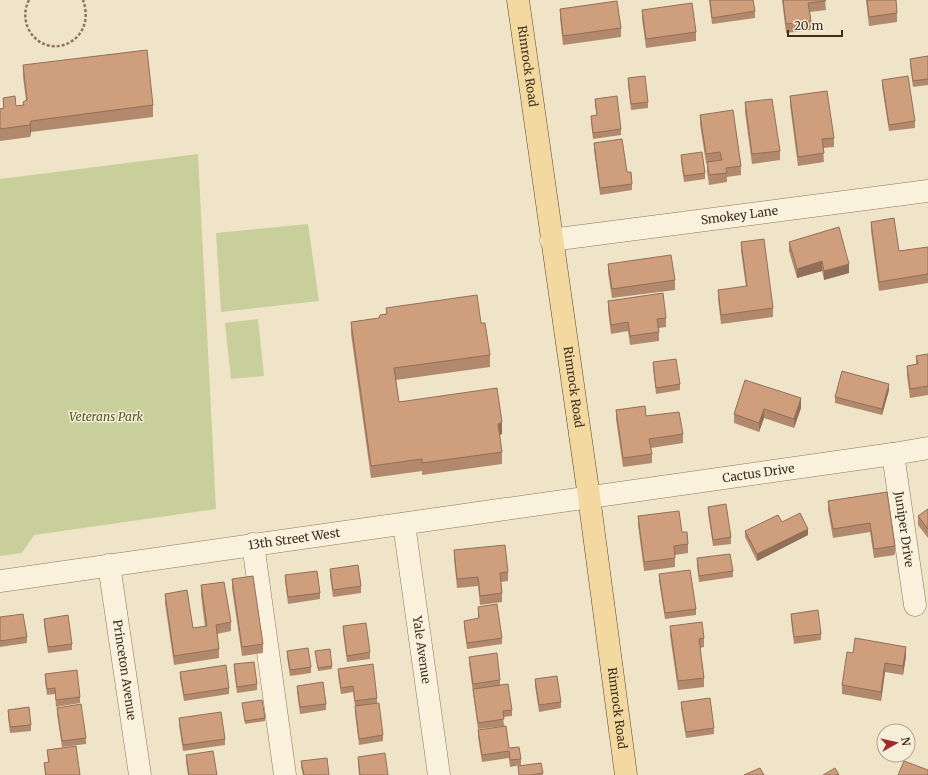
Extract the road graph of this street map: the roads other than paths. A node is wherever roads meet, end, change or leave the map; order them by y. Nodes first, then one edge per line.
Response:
1 (518, 0) edge
2 (928, 191) edge
3 (551, 240) junction
4 (928, 448) edge
5 (893, 454) junction
6 (589, 498) junction
7 (404, 524) junction
8 (253, 544) junction
9 (109, 565) junction
10 (0, 581) edge
11 (915, 605) dead end
12 (140, 775) edge
13 (286, 775) edge
14 (439, 775) edge
15 (626, 775) edge

1 - 3 main road, Rimrock Road
2 - 3 street, Smokey Lane
3 - 6 main road, Rimrock Road
4 - 5 street, Cactus Drive
5 - 6 street, Cactus Drive
5 - 11 street, Juniper Drive
6 - 7 street, 13th Street West
6 - 15 main road, Rimrock Road
7 - 8 street, 13th Street West
7 - 14 street, Yale Avenue
8 - 9 street, 13th Street West
8 - 13 street
9 - 10 street, 13th Street West
9 - 12 street, Princeton Avenue

